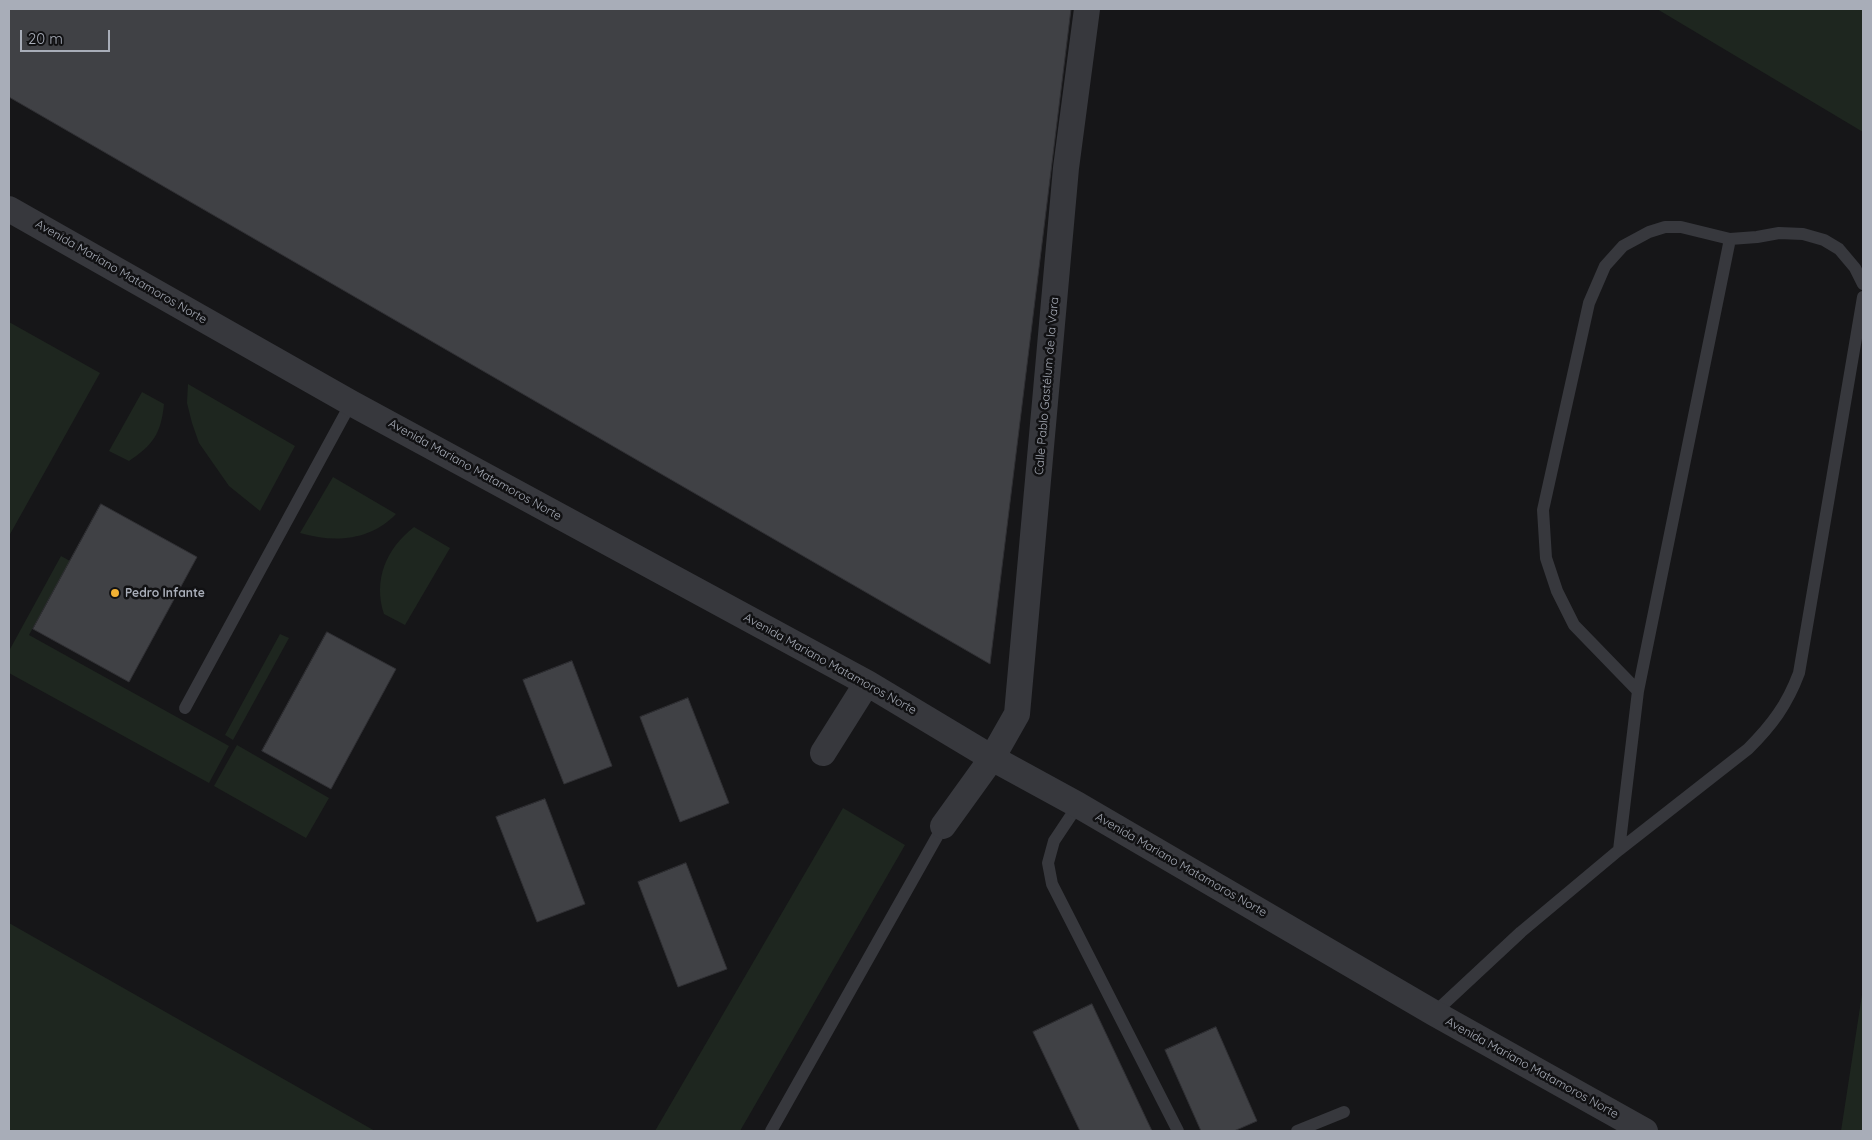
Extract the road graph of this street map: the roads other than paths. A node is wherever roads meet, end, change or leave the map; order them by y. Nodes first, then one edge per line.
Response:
1 (1087, 9) edge
2 (9, 209) edge
3 (1730, 239) junction
4 (1863, 284) edge
5 (1863, 297) edge
6 (351, 402) junction
7 (867, 683) junction
8 (1638, 691) junction
9 (185, 708) dead end
10 (824, 753) dead end
11 (992, 758) junction
12 (1078, 805) junction
13 (943, 826) joint
14 (1619, 850) junction
15 (1434, 1013) junction
16 (1344, 1112) dead end
17 (771, 1131) edge
18 (1178, 1131) edge
19 (1297, 1131) edge
20 (1644, 1131) edge

1 - 11 street, Calle Pablo Gastélum de la Vara
2 - 6 street, Avenida Mariano Matamoros Norte
3 - 4 lane
3 - 8 lane
3 - 8 lane
5 - 14 lane
6 - 7 street, Avenida Mariano Matamoros Norte
6 - 9 lane
7 - 10 street
7 - 11 street, Avenida Mariano Matamoros Norte
8 - 14 lane
11 - 12 street, Avenida Mariano Matamoros Norte
11 - 13 street, Calle Pablo Gastélum de la Vara
12 - 15 street, Avenida Mariano Matamoros Norte
12 - 18 lane
13 - 17 lane
14 - 15 lane
15 - 20 street, Avenida Mariano Matamoros Norte
16 - 19 lane

